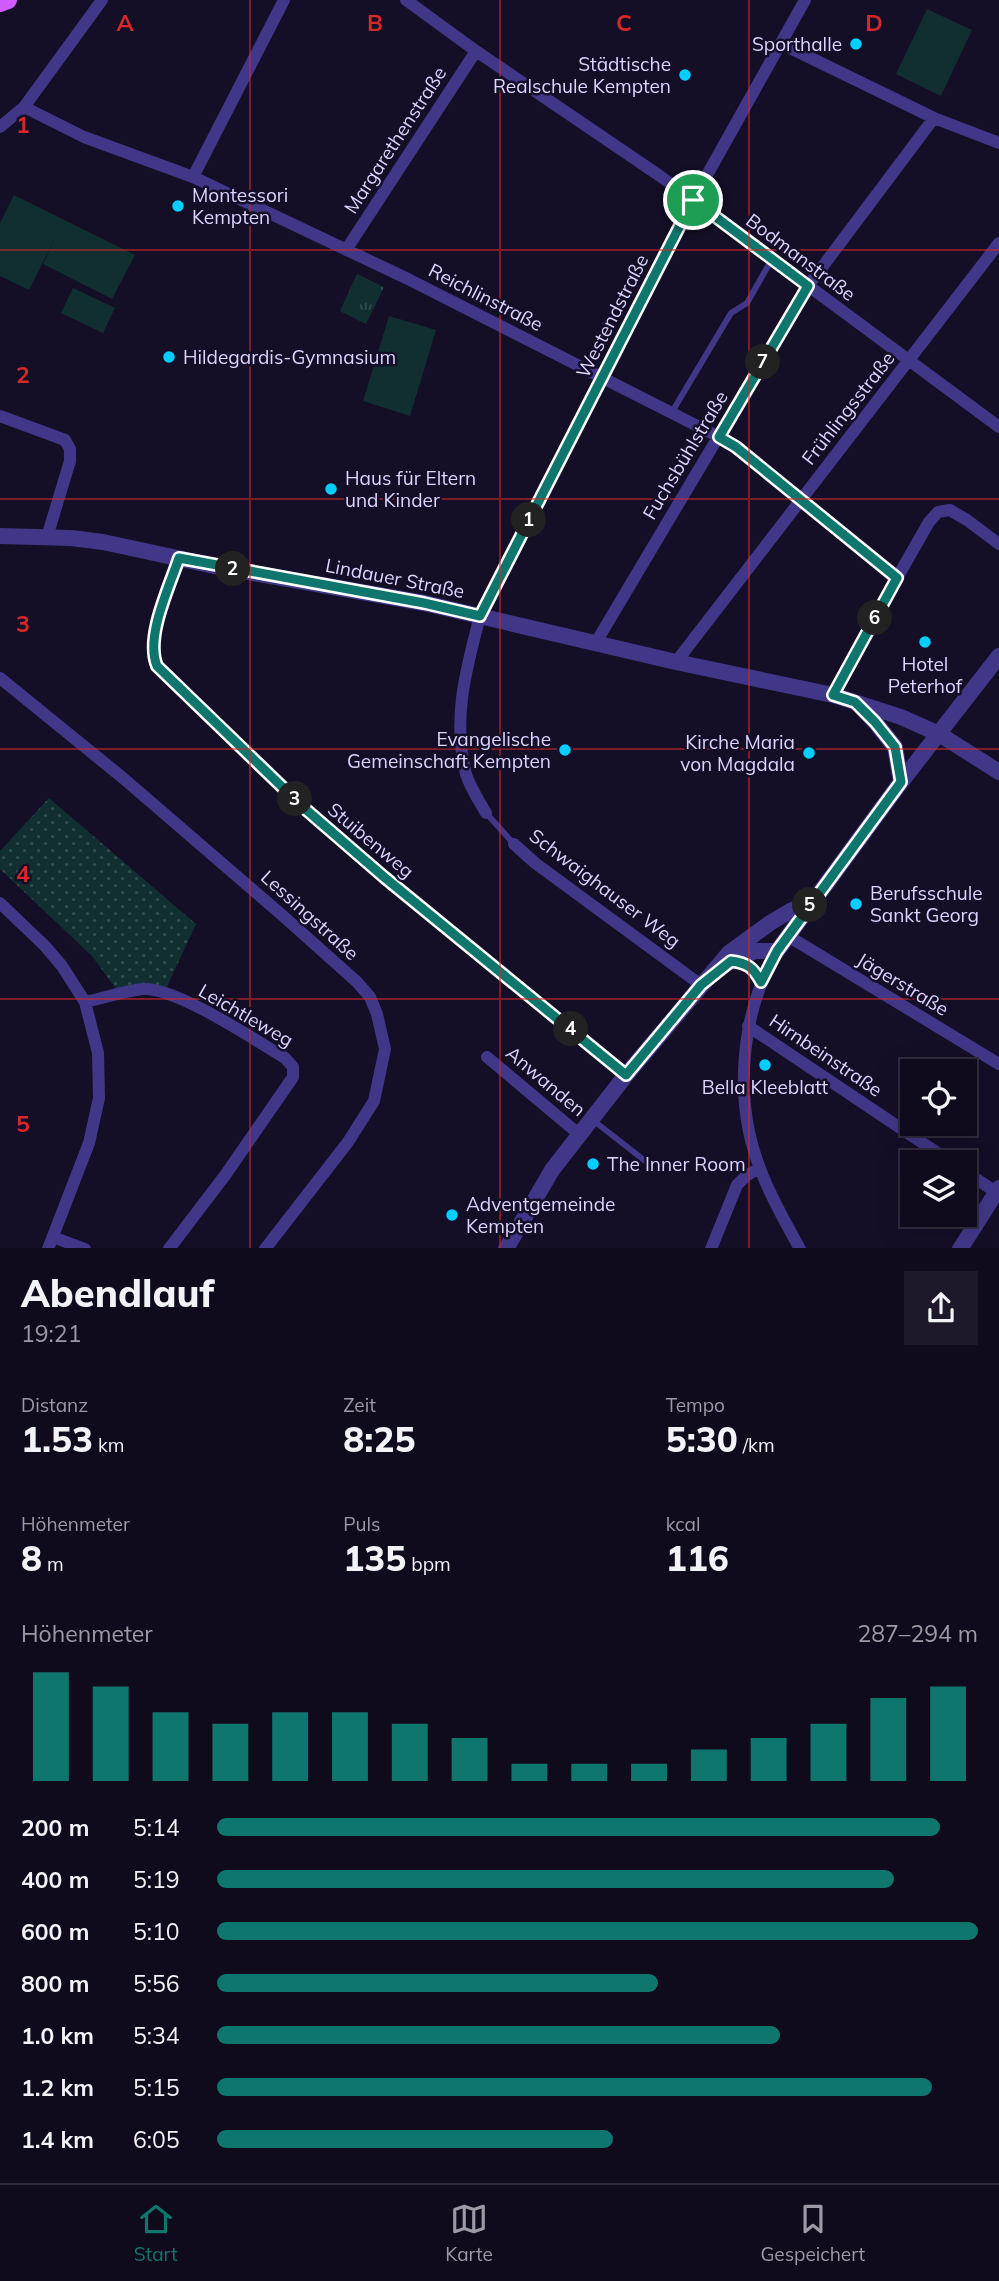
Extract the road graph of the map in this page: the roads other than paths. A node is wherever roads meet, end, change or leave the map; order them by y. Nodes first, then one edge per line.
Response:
1 (8, 0) edge
2 (92, 0) edge
3 (102, 0) edge
4 (284, 0) edge
5 (406, 0) edge
6 (805, 0) edge
7 (0, 3) edge
8 (93, 15) junction
9 (782, 44) junction
10 (475, 51) junction
11 (24, 107) junction
12 (934, 118) junction
13 (0, 127) edge
14 (999, 143) edge
15 (193, 177) junction
16 (693, 200) junction
17 (999, 243) edge
18 (346, 250) junction
19 (772, 259) junction
20 (808, 286) junction
21 (909, 361) junction
22 (603, 377) junction
23 (672, 412) junction
24 (0, 416) edge
25 (999, 427) edge
26 (719, 437) junction
27 (802, 500) junction
28 (0, 536) edge
29 (47, 537) junction
30 (999, 544) edge
31 (179, 558) junction
32 (897, 578) junction
33 (480, 616) junction
34 (595, 644) junction
35 (999, 656) edge
36 (676, 662) junction
37 (0, 678) edge
38 (833, 695) junction
39 (855, 702) junction
40 (939, 734) junction
41 (999, 772) edge
42 (901, 782) junction
43 (486, 813) joint
44 (514, 844) joint
45 (813, 901) junction
46 (0, 903) edge
47 (788, 936) junction
48 (777, 951) junction
49 (731, 961) junction
50 (704, 982) junction
51 (761, 982) junction
52 (85, 1002) junction
53 (748, 1026) junction
54 (487, 1058) dead end
55 (999, 1065) edge
56 (626, 1075) junction
57 (592, 1120) junction
58 (580, 1135) junction
59 (933, 1150) edge
60 (649, 1164) dead end
61 (760, 1168) junction
62 (977, 1179) edge
63 (998, 1191) edge
64 (51, 1243) edge
65 (85, 1248) edge
66 (169, 1248) edge
67 (265, 1248) edge
68 (506, 1248) edge
69 (711, 1248) edge
70 (800, 1248) edge
71 (960, 1248) edge

1 - 7 main road
2 - 8 street
3 - 8 street
4 - 15 street
5 - 10 street, Bodmanstraße
6 - 9 street, Westendstraße
8 - 11 street
9 - 12 street
9 - 16 street, Westendstraße
10 - 16 street, Bodmanstraße
10 - 18 street, Margarethenstraße
11 - 13 street
11 - 15 street, Reichlinstraße
12 - 14 street
12 - 20 street, Fuchsbühlstraße
15 - 18 street, Reichlinstraße
16 - 19 street, Bodmanstraße
16 - 22 street, Westendstraße
17 - 21 street, Frühlingsstraße
18 - 22 street, Reichlinstraße
19 - 20 street, Bodmanstraße
19 - 23 lane
20 - 21 street, Bodmanstraße
20 - 26 street, Fuchsbühlstraße
21 - 25 street, Bodmanstraße
21 - 27 street, Frühlingsstraße
22 - 23 street, Reichlinstraße
22 - 33 street, Westendstraße
23 - 26 street, Reichlinstraße
24 - 29 street
26 - 27 street, Reichlinstraße
26 - 34 street, Fuchsbühlstraße
27 - 32 street, Reichlinstraße
27 - 36 street, Frühlingsstraße
28 - 29 street, Lindauer Straße
29 - 31 street, Lindauer Straße
30 - 32 street
31 - 33 street, Lindauer Straße
31 - 56 street, Stuibenweg
32 - 38 street
33 - 34 street, Lindauer Straße
33 - 43 street, Schwaighauser Weg
34 - 36 street, Lindauer Straße
35 - 40 street
36 - 38 street, Lindauer Straße
37 - 67 street, Lessingstraße
38 - 39 street, Lindauer Straße
39 - 40 street, Lindauer Straße
39 - 42 street
40 - 41 street, Lindauer Straße
40 - 42 street
42 - 45 street
43 - 44 lane, Schwaighauser Weg
44 - 50 street, Schwaighauser Weg
45 - 47 street
45 - 50 street
46 - 52 street
47 - 48 street
47 - 55 street, Jägerstraße
48 - 49 street
48 - 51 street
49 - 50 street
49 - 51 street
50 - 56 street
51 - 53 street
52 - 64 street
52 - 66 street, Leichtleweg
53 - 59 street, Hirnbeinstraße
53 - 61 street
54 - 58 street, Anwanden
56 - 57 street
57 - 58 street
57 - 60 lane
58 - 68 street
61 - 69 street
61 - 70 street
62 - 63 street
63 - 71 street
64 - 65 street

